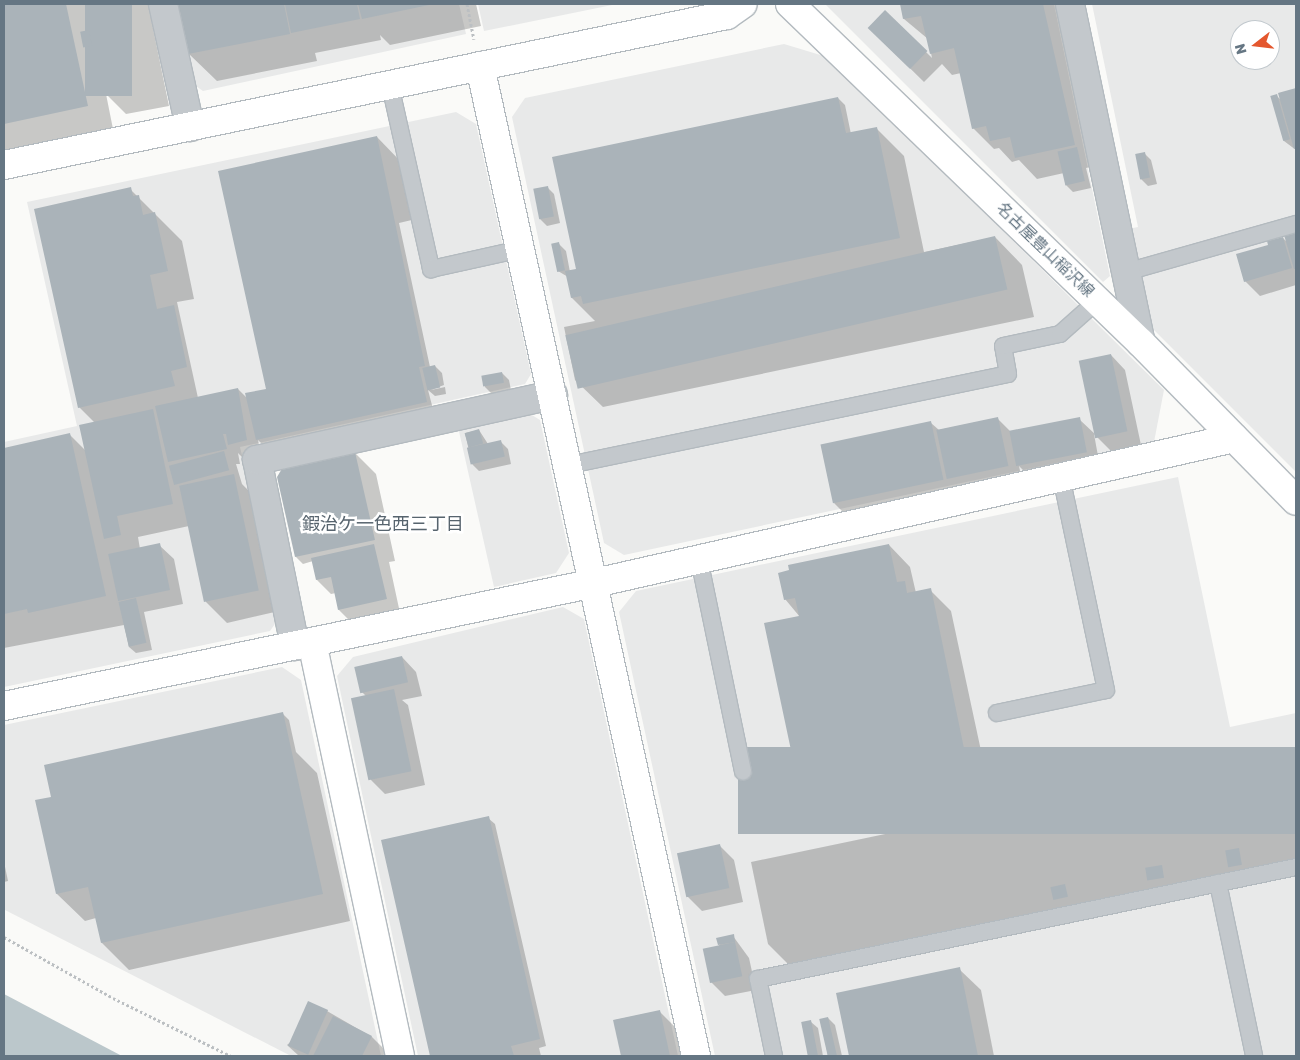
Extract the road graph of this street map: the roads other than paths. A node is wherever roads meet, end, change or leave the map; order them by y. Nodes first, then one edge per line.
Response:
1 (164, 4) edge
2 (743, 4) edge
3 (790, 4) edge
4 (1070, 4) edge
5 (480, 66) junction
6 (390, 85) junction
7 (190, 127) junction
8 (4, 165) edge
9 (1296, 224) edge
10 (521, 248) junction
11 (1126, 272) junction
12 (1097, 300) junction
13 (1141, 343) junction
14 (553, 395) junction
15 (1234, 438) junction
16 (569, 466) junction
17 (1060, 477) junction
18 (1296, 501) edge
19 (698, 559) junction
20 (595, 582) junction
21 (303, 644) junction
22 (4, 706) edge
23 (998, 713) dead end
24 (743, 772) dead end
25 (1296, 867) edge
26 (1218, 884) junction
27 (400, 1056) edge
28 (696, 1056) edge
29 (774, 1056) edge
30 (1254, 1056) edge

1 - 7 street
2 - 5 street
3 - 12 street, 名古屋豊山稲沢線
4 - 11 street
5 - 6 street
5 - 10 street
6 - 7 street
6 - 10 lane
7 - 8 street
9 - 11 lane
10 - 14 street
11 - 13 street
12 - 13 street, 名古屋豊山稲沢線
12 - 16 lane
13 - 15 street, 名古屋豊山稲沢線
14 - 16 street
14 - 21 street
15 - 17 street
15 - 18 street, 名古屋豊山稲沢線
16 - 20 street
17 - 19 street
17 - 23 lane
19 - 20 street
19 - 24 lane
20 - 21 street
20 - 28 street
21 - 22 street
21 - 27 street
25 - 26 lane
26 - 29 lane
26 - 30 lane

